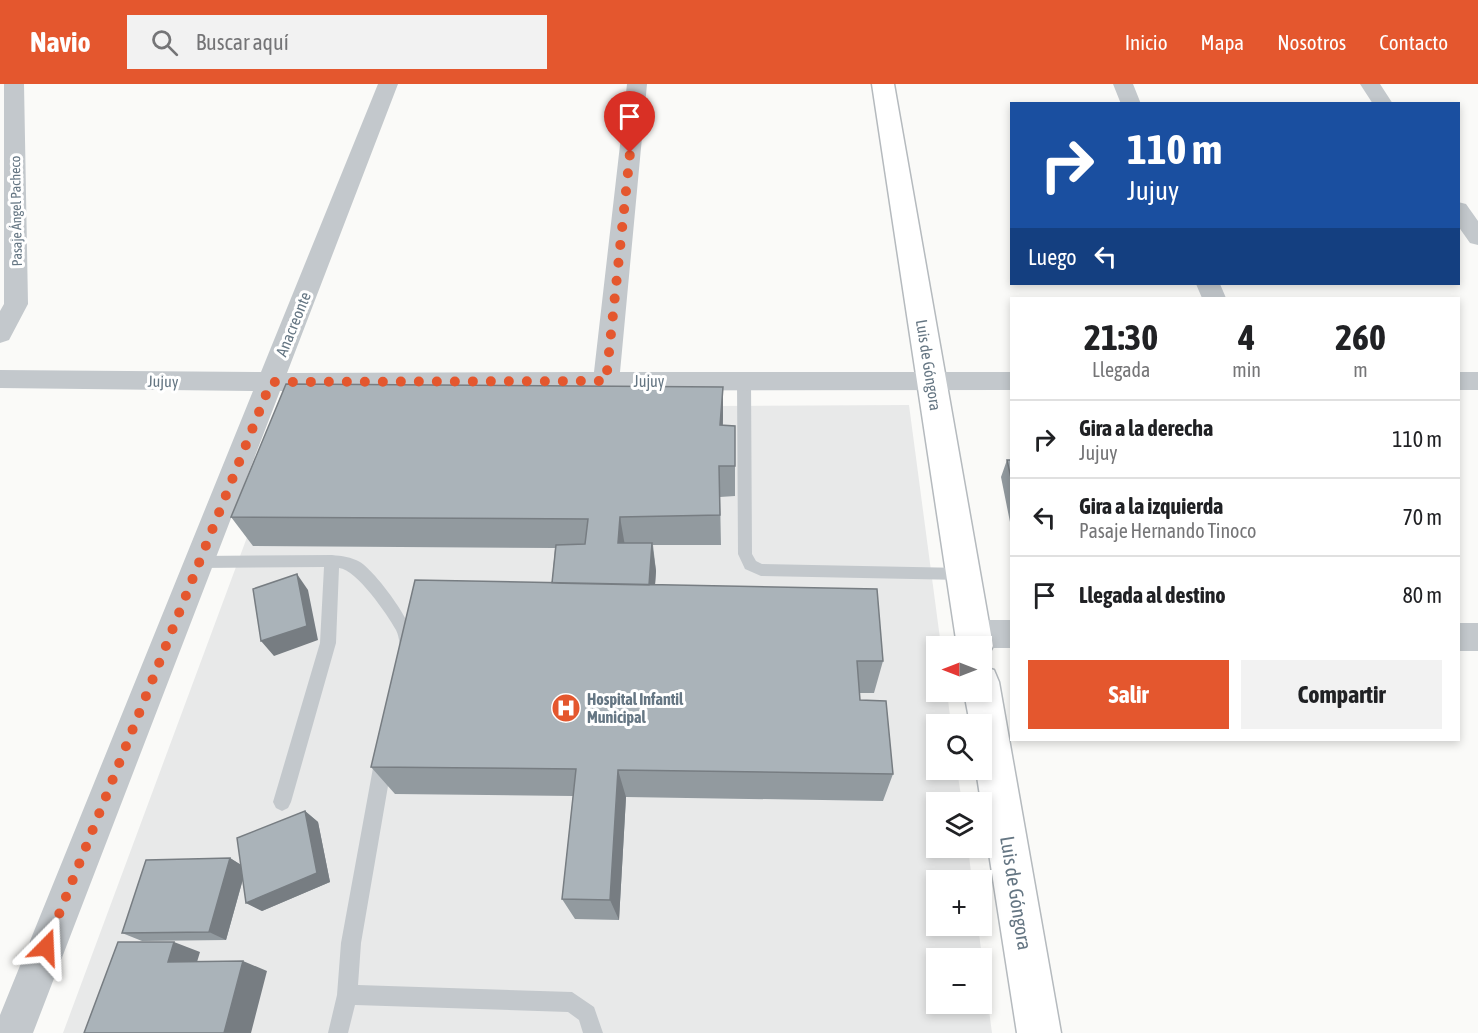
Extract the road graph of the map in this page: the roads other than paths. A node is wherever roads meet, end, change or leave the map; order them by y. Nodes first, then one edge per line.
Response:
1 (14, 84) edge
2 (388, 84) edge
3 (637, 84) edge
4 (883, 84) edge
5 (1123, 84) edge
6 (1370, 84) edge
7 (1130, 102) edge
8 (1382, 102) edge
9 (1460, 212) edge
10 (1478, 238) edge
11 (0, 334) edge
12 (0, 379) edge
13 (606, 381) junction
14 (744, 381) junction
15 (932, 381) junction
16 (1010, 381) edge
17 (1460, 381) edge
18 (1478, 381) edge
19 (271, 382) junction
20 (332, 561) junction
21 (198, 562) junction
22 (963, 574) junction
23 (1010, 634) edge
24 (973, 636) edge
25 (992, 637) edge
26 (1460, 637) edge
27 (1478, 637) edge
28 (404, 664) edge
29 (984, 702) edge
30 (387, 744) edge
31 (282, 802) dead end
32 (347, 995) junction
33 (13, 1033) edge
34 (339, 1033) edge
35 (593, 1033) edge
36 (1039, 1033) edge

1 - 11 street, Pasaje Ángel Pacheco
2 - 19 street, Anacreonte
3 - 13 street
4 - 15 main road, Luis de Góngora
5 - 7 street
6 - 8 street
9 - 10 street
12 - 19 street, Jujuy
13 - 14 street, Jujuy
13 - 19 street, Jujuy
14 - 15 street, Jujuy
14 - 22 lane
15 - 16 street, Jujuy
15 - 22 main road, Luis de Góngora
17 - 18 street
19 - 21 street, Anacreonte
20 - 21 lane
20 - 28 lane
20 - 31 lane
21 - 33 street, Anacreonte
22 - 24 main road, Luis de Góngora
23 - 25 street
26 - 27 street
29 - 36 main road, Luis de Góngora
30 - 32 lane
32 - 34 lane
32 - 35 lane

